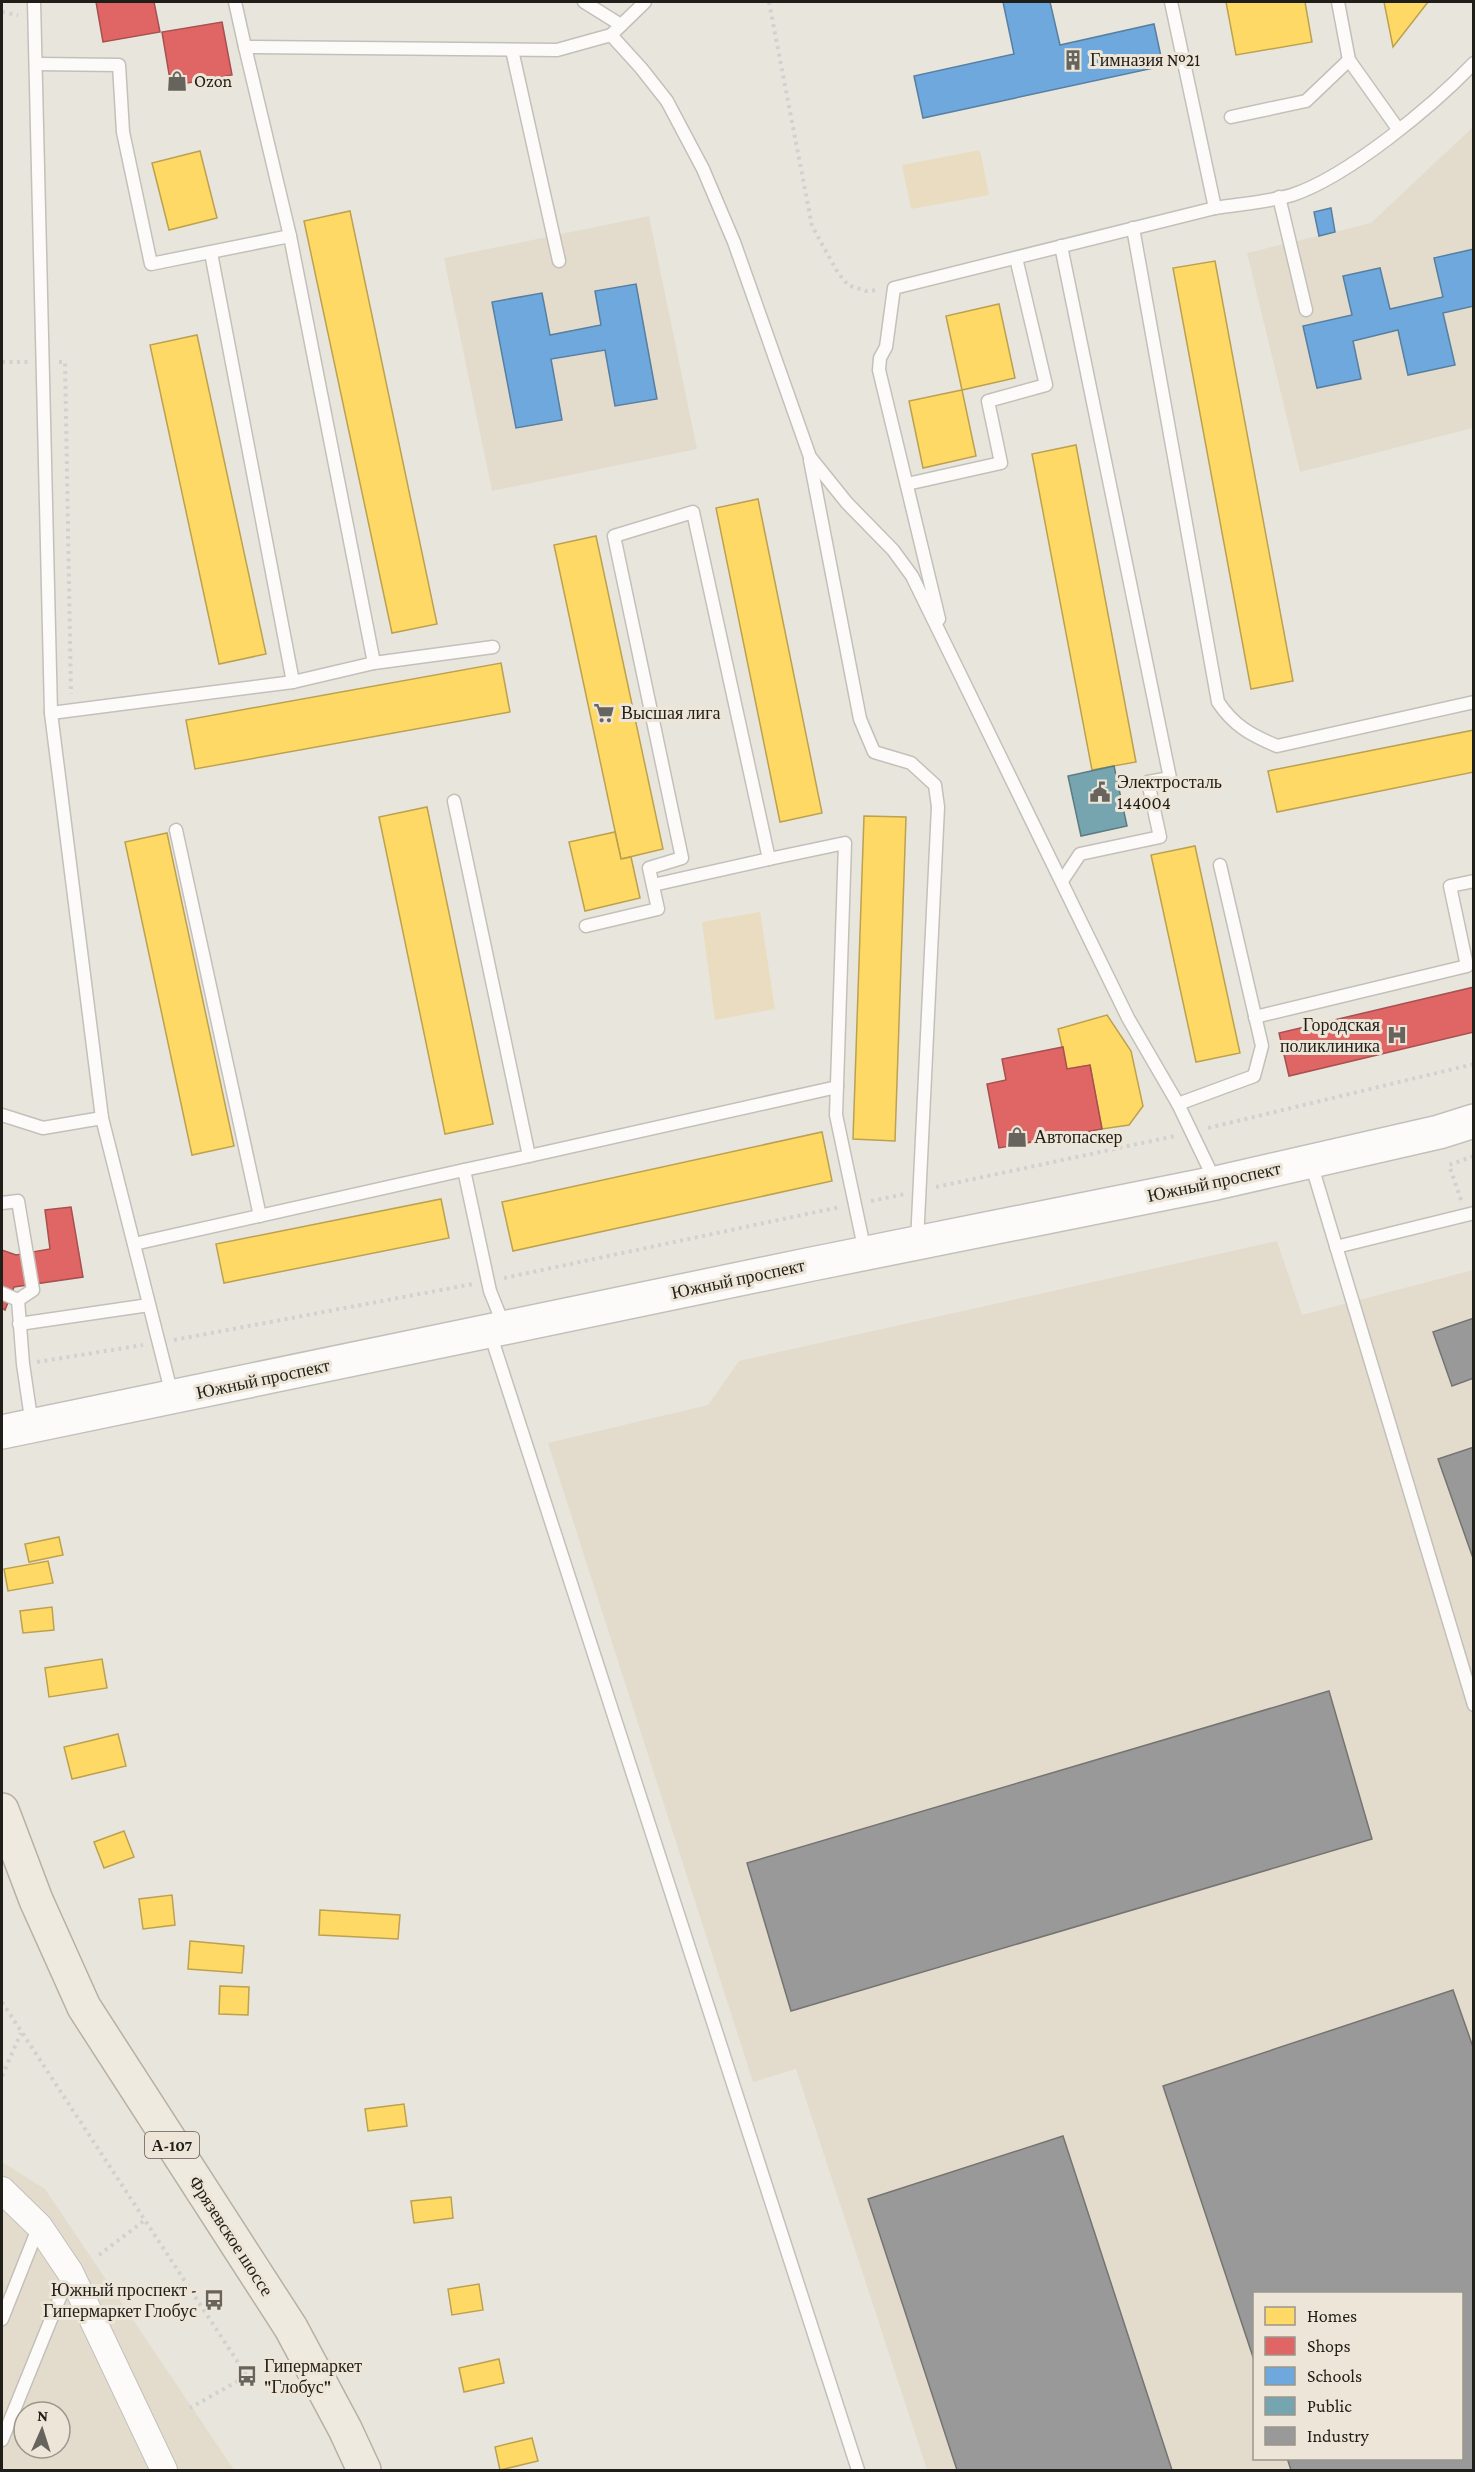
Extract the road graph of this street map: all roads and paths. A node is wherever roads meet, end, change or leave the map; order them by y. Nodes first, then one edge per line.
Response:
1 (34, 2) edge
2 (235, 2) edge
3 (584, 2) edge
4 (645, 2) edge
5 (769, 2) edge
6 (1171, 2) edge
7 (1338, 2) edge
8 (621, 25) junction
9 (611, 35) junction
10 (245, 47) junction
11 (512, 50) junction
12 (1349, 60) junction
13 (1473, 63) edge
14 (38, 64) junction
15 (1231, 117) dead end
16 (1398, 129) junction
17 (1279, 197) junction
18 (1215, 208) junction
19 (1134, 228) junction
20 (290, 236) junction
21 (1061, 246) junction
22 (211, 254) junction
23 (1016, 258) junction
24 (559, 261) dead end
25 (894, 288) junction
26 (1306, 310) dead end
27 (810, 457) junction
28 (907, 484) junction
29 (943, 638) junction
30 (492, 646) dead end
31 (374, 663) junction
32 (293, 682) junction
33 (1473, 702) edge
34 (51, 713) junction
35 (454, 801) dead end
36 (176, 830) dead end
37 (769, 859) junction
38 (1220, 865) dead end
39 (1062, 881) junction
40 (1473, 881) edge
41 (653, 885) junction
42 (586, 926) dead end
43 (1255, 1017) junction
44 (1473, 1064) edge
45 (837, 1087) junction
46 (1178, 1104) junction
47 (2, 1115) edge
48 (102, 1118) junction
49 (1473, 1121) edge
50 (1192, 1132) junction
51 (529, 1156) junction
52 (1473, 1156) edge
53 (1311, 1162) junction
54 (464, 1170) junction
55 (1216, 1183) junction
56 (920, 1191) junction
57 (2, 1203) edge
58 (854, 1204) junction
59 (1470, 1214) edge
60 (260, 1216) junction
61 (917, 1243) junction
62 (134, 1244) junction
63 (1336, 1248) junction
64 (865, 1253) junction
65 (488, 1281) junction
66 (2, 1293) edge
67 (18, 1300) junction
68 (149, 1305) junction
69 (19, 1324) junction
70 (497, 1329) junction
71 (158, 1343) junction
72 (23, 1364) junction
73 (173, 1398) junction
74 (17, 1429) edge
75 (1473, 1705) edge
76 (2, 1810) edge
77 (2, 2002) edge
78 (21, 2032) junction
79 (2, 2076) edge
80 (3, 2194) edge
81 (145, 2220) junction
82 (39, 2226) junction
83 (99, 2255) dead end
84 (70, 2272) junction
85 (2, 2319) edge
86 (190, 2408) dead end
87 (2, 2440) edge
88 (164, 2470) edge
89 (364, 2470) edge
90 (858, 2470) edge

1 - 14 lane
2 - 10 lane
3 - 8 lane
4 - 8 lane
5 - 25 path
6 - 18 lane
7 - 12 lane
8 - 9 lane
9 - 11 lane
9 - 27 lane
10 - 11 lane
10 - 20 lane
11 - 24 lane
12 - 15 lane
12 - 16 lane
13 - 16 lane
14 - 22 lane
14 - 34 lane
16 - 17 lane
17 - 18 lane
17 - 26 lane
18 - 19 lane
19 - 21 lane
19 - 33 lane
20 - 22 lane
20 - 31 lane
21 - 23 lane
21 - 39 lane
22 - 32 lane
23 - 25 lane
23 - 28 lane
25 - 28 lane
27 - 29 lane
27 - 56 lane
28 - 29 lane
29 - 39 lane
30 - 31 lane
31 - 32 lane
32 - 34 lane
34 - 48 lane
35 - 51 lane
36 - 60 lane
37 - 41 lane
37 - 41 lane
37 - 45 lane
38 - 43 lane
39 - 46 lane
40 - 43 lane
41 - 42 lane
43 - 46 lane
44 - 50 path
45 - 51 lane
45 - 58 lane
46 - 50 lane
47 - 48 lane
48 - 62 lane
49 - 53 main road, Южный проспект
50 - 55 lane
50 - 56 path
51 - 54 lane
52 - 59 path
53 - 55 main road, Южный проспект
53 - 63 lane
54 - 60 lane
54 - 65 lane
55 - 61 main road, Южный проспект
56 - 58 path
56 - 61 lane
57 - 67 lane
58 - 64 lane
58 - 65 path
59 - 63 lane
60 - 62 lane
61 - 64 main road, Южный проспект
62 - 68 lane
63 - 75 lane
64 - 70 main road, Южный проспект
65 - 70 lane
65 - 71 path
66 - 67 lane
67 - 69 lane
68 - 69 lane
68 - 71 lane
69 - 72 lane
70 - 73 main road, Южный проспект
70 - 90 lane
71 - 72 path
71 - 73 lane
72 - 74 lane
73 - 74 main road, Южный проспект
76 - 89 highway, Фрязевское шоссе / А-107
77 - 78 path
78 - 79 path
78 - 81 path
80 - 82 street
81 - 83 path
81 - 86 path
82 - 84 street
82 - 85 lane
84 - 87 lane
84 - 88 street

